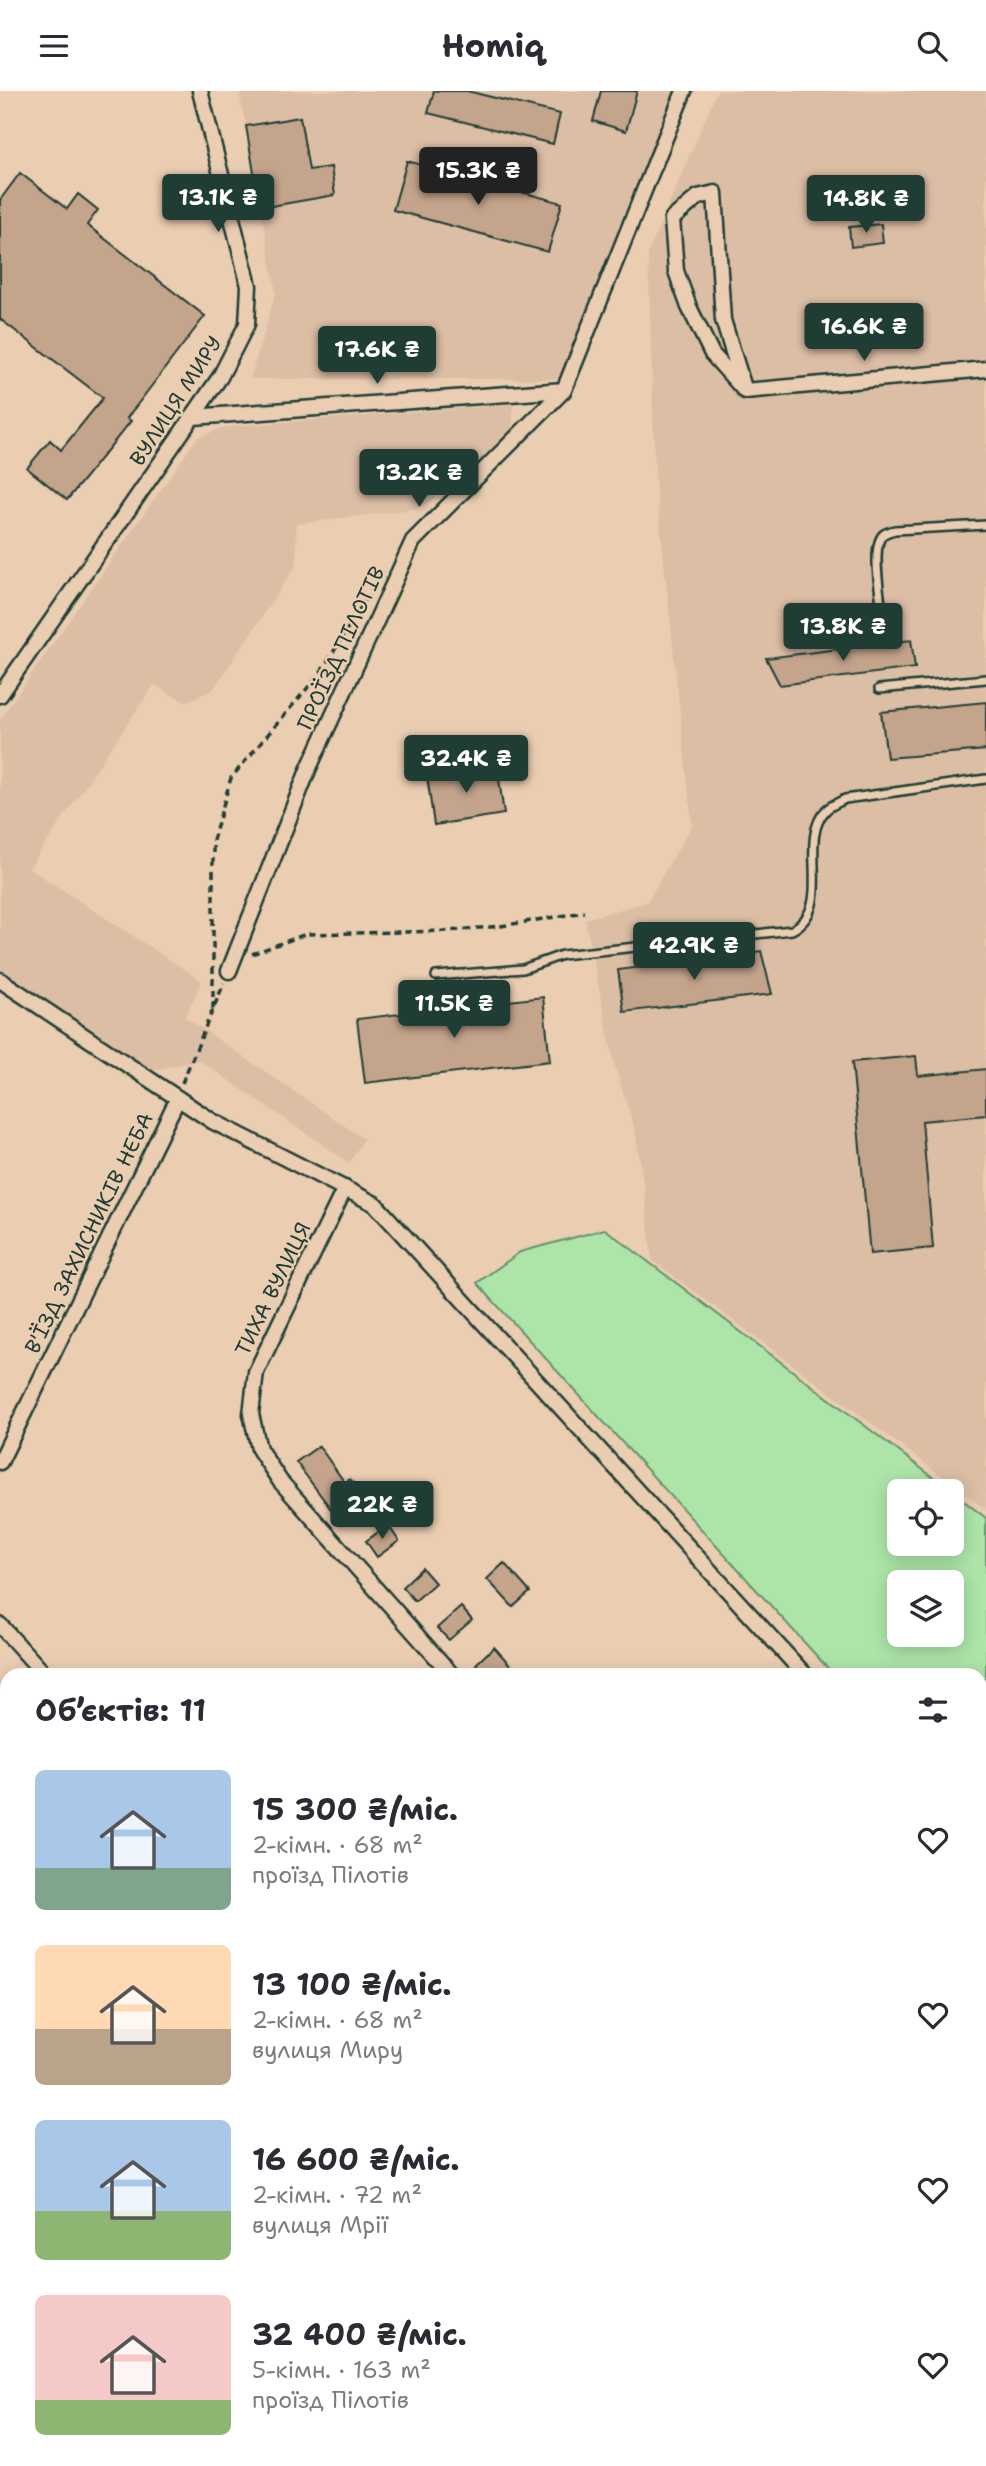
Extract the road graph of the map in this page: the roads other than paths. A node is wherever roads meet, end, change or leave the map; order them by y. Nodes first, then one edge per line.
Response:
1 (200, 91) edge
2 (684, 91) edge
3 (986, 369) edge
4 (564, 390) junction
5 (746, 391) junction
6 (193, 417) junction
7 (986, 525) edge
8 (883, 613) dead end
9 (986, 679) edge
10 (879, 689) dead end
11 (0, 695) edge
12 (986, 779) edge
13 (229, 971) road end
14 (436, 976) dead end
15 (0, 980) edge
16 (178, 1098) junction
17 (345, 1188) junction
18 (0, 1462) edge
19 (0, 1625) edge
20 (39, 1668) edge
21 (446, 1668) edge
22 (800, 1668) edge

1 - 6 street, ВУЛИЦЯ МИРУ
2 - 4 street, ПРОЇЗД ПІЛОТІВ
3 - 5 street
4 - 6 street
4 - 13 street, ПРОЇЗД ПІЛОТІВ
5 - 5 street
6 - 11 street, ВУЛИЦЯ МИРУ
7 - 8 lane
9 - 10 lane
12 - 14 lane
15 - 16 street
16 - 17 street
16 - 18 street, В'ЇЗД ЗАХИСНИКІВ НЕБА
17 - 21 street, ТИХА ВУЛИЦЯ
17 - 22 street
19 - 20 street

